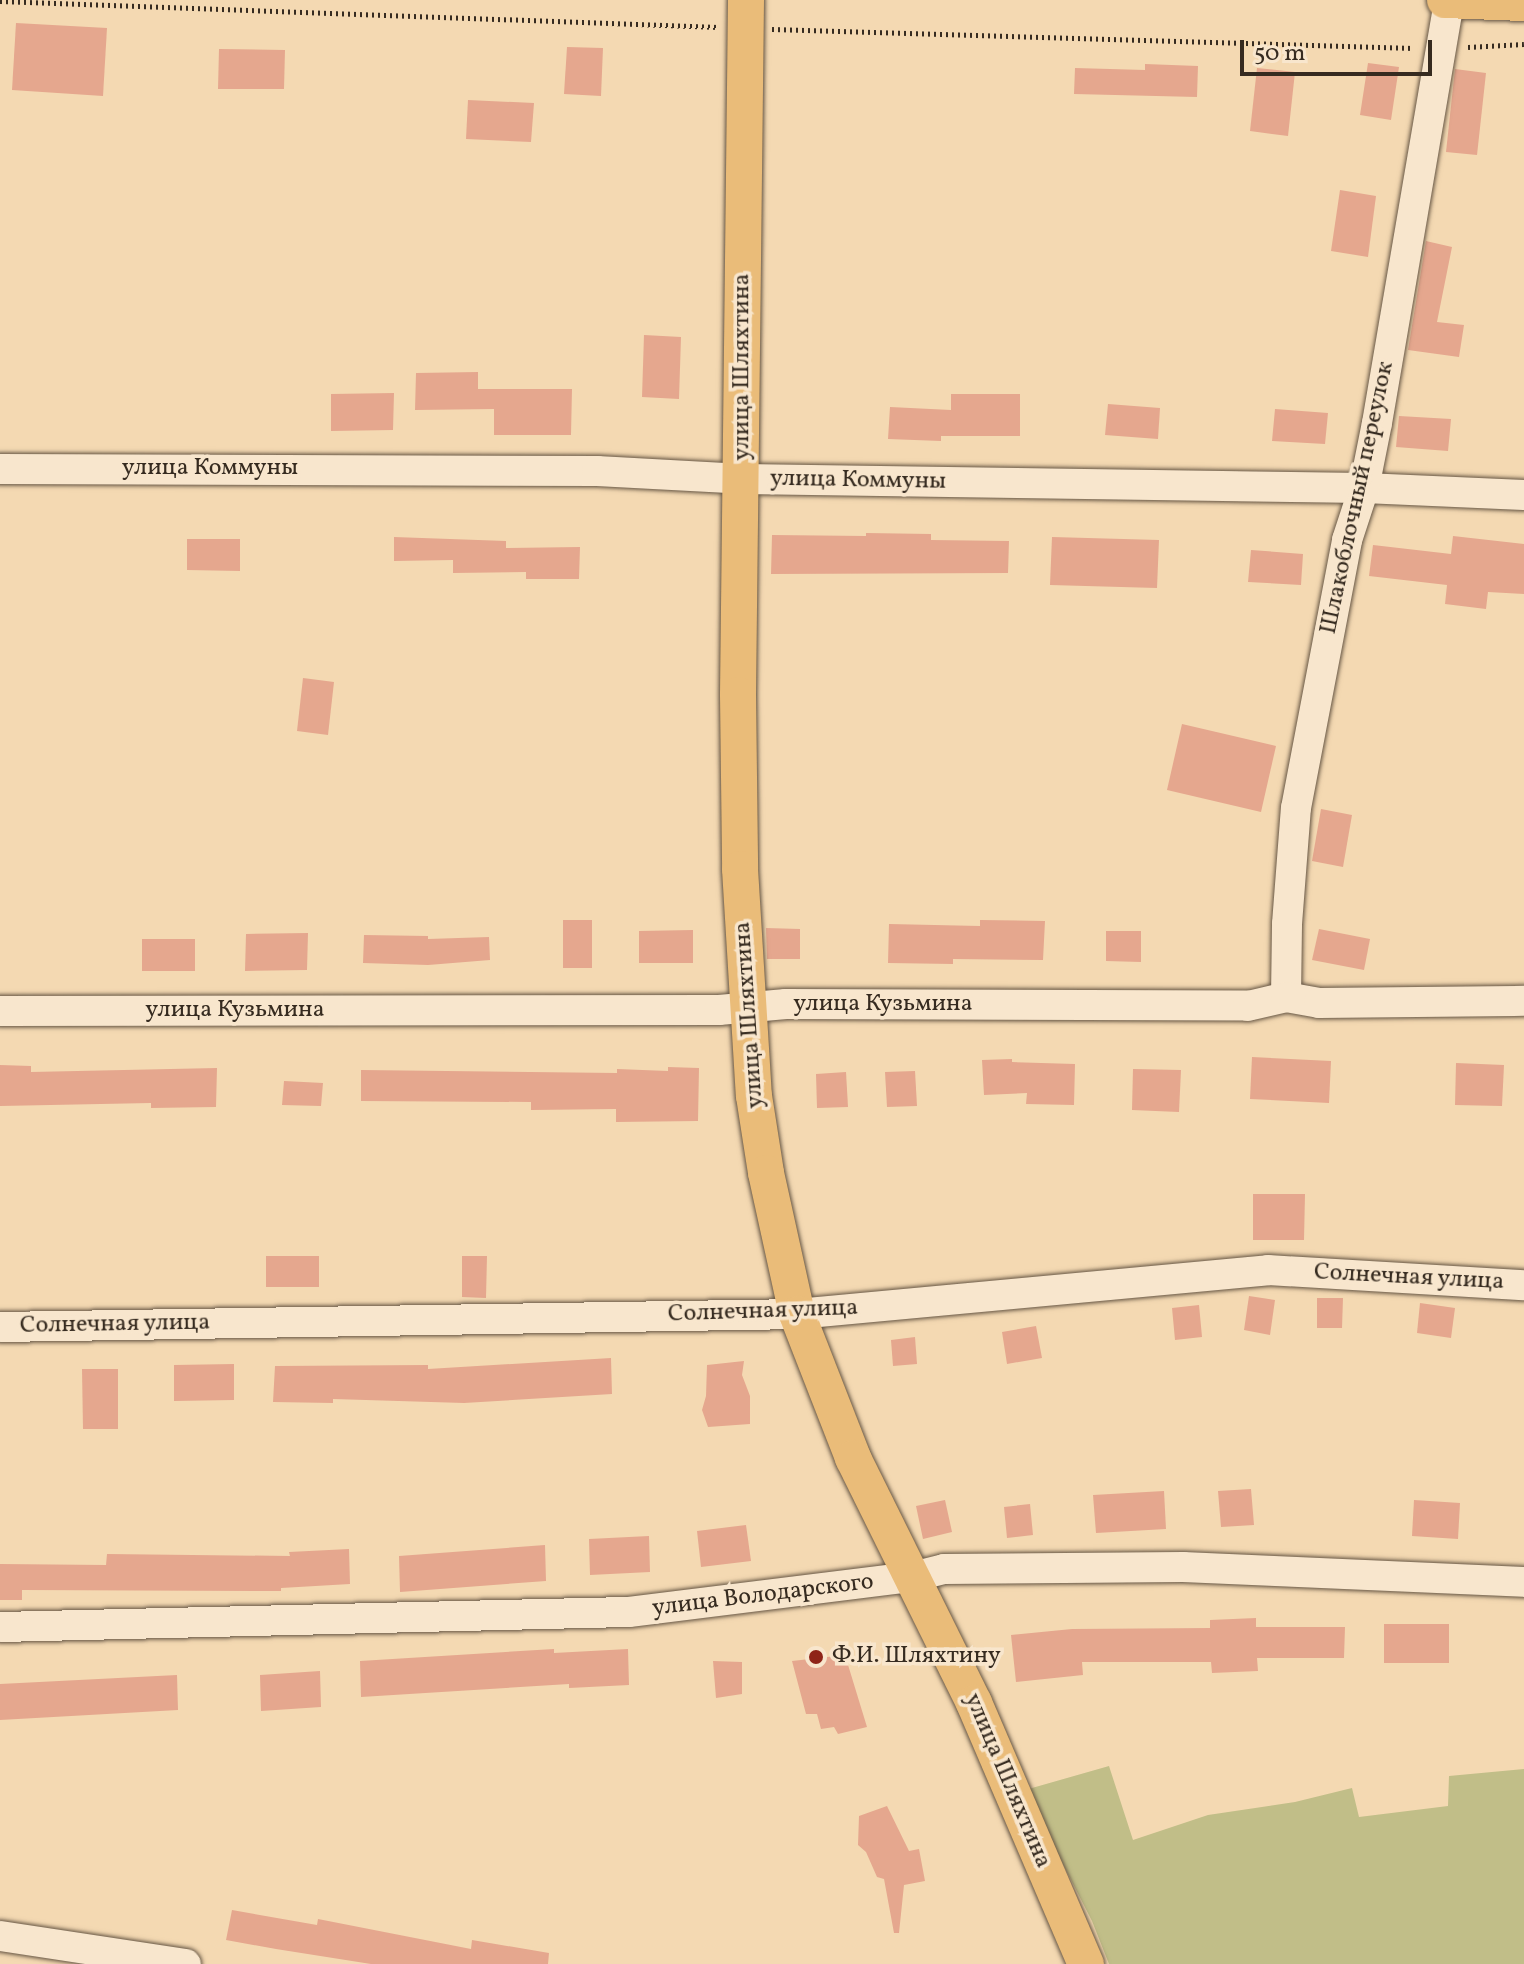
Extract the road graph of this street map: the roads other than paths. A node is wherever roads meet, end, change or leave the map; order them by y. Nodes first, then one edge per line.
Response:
1 (746, 0) edge
2 (1447, 0) edge
3 (1524, 3) edge
4 (0, 469) edge
5 (743, 479) junction
6 (1364, 488) junction
7 (1524, 495) edge
8 (1286, 997) junction
9 (1524, 1001) edge
10 (748, 1008) junction
11 (0, 1011) edge
12 (1524, 1285) edge
13 (797, 1314) junction
14 (0, 1327) edge
15 (912, 1577) junction
16 (1524, 1582) edge
17 (0, 1627) edge
18 (0, 1936) edge
19 (186, 1964) edge
20 (1086, 1964) edge

1 - 5 main road, улица Шляхтина
2 - 3 main road
2 - 6 street, Шлакоблочный переулок
4 - 5 street, улица Коммуны
5 - 6 street, улица Коммуны
5 - 10 main road, улица Шляхтина
6 - 7 street, улица Коммуны
6 - 8 street, Шлакоблочный переулок
8 - 9 street, улица Кузьмина
8 - 10 street, улица Кузьмина
10 - 11 street, улица Кузьмина
10 - 13 main road, улица Шляхтина
12 - 13 street, Солнечная улица
13 - 14 street, Солнечная улица
13 - 15 main road, улица Шляхтина
15 - 16 street, улица Володарского
15 - 17 street, улица Володарского
15 - 20 main road, улица Шляхтина
18 - 19 street

